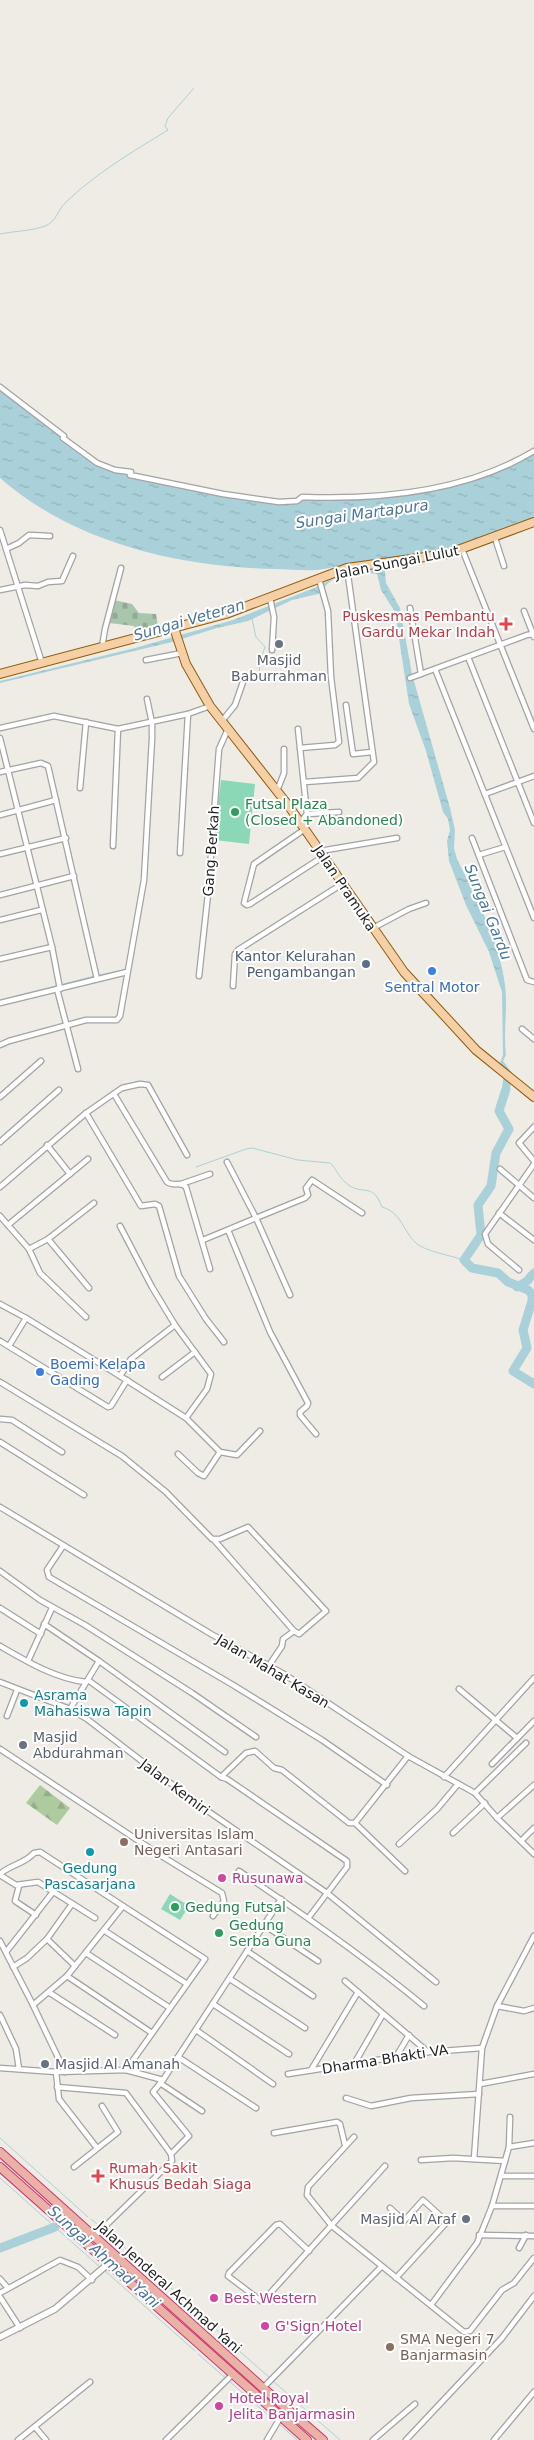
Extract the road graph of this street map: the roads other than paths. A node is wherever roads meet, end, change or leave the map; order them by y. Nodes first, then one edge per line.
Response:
1 (0, 387) edge
2 (534, 451) edge
3 (534, 522) edge
4 (0, 530) edge
5 (1, 536) edge
6 (50, 536) dead end
7 (495, 538) junction
8 (6, 549) junction
9 (462, 550) junction
10 (73, 556) dead end
11 (504, 566) dead end
12 (121, 568) dead end
13 (348, 572) junction
14 (320, 581) junction
15 (18, 586) junction
16 (0, 590) edge
17 (270, 600) junction
18 (410, 608) dead end
19 (524, 611) dead end
20 (176, 635) junction
21 (533, 636) edge
22 (501, 644) junction
23 (102, 647) junction
24 (272, 650) dead end
25 (182, 652) junction
26 (468, 657) junction
27 (146, 660) dead end
28 (42, 663) junction
29 (435, 669) junction
30 (0, 674) edge
31 (421, 674) junction
32 (410, 678) dead end
33 (243, 682) dead end
34 (147, 699) dead end
35 (346, 705) dead end
36 (210, 706) junction
37 (188, 714) junction
38 (222, 720) junction
39 (86, 722) junction
40 (152, 722) junction
41 (0, 728) edge
42 (229, 728) junction
43 (118, 729) junction
44 (298, 729) dead end
45 (534, 729) edge
46 (0, 738) edge
47 (300, 748) junction
48 (284, 749) dead end
49 (372, 752) junction
50 (8, 770) junction
51 (0, 772) edge
52 (534, 776) edge
53 (305, 782) junction
54 (518, 782) junction
55 (80, 788) dead end
56 (277, 791) junction
57 (485, 794) junction
58 (56, 800) junction
59 (18, 811) junction
60 (339, 812) dead end
61 (308, 814) junction
62 (0, 815) edge
63 (300, 822) junction
64 (534, 823) edge
65 (305, 829) junction
66 (66, 838) junction
67 (397, 838) dead end
68 (472, 838) dead end
69 (113, 846) dead end
70 (505, 847) junction
71 (27, 849) junction
72 (180, 853) dead end
73 (0, 854) edge
74 (322, 854) junction
75 (479, 855) junction
76 (74, 876) junction
77 (342, 884) junction
78 (35, 886) junction
79 (0, 895) edge
80 (426, 903) dead end
81 (41, 910) junction
82 (534, 918) edge
83 (0, 920) edge
84 (373, 928) junction
85 (52, 947) junction
86 (0, 959) edge
87 (127, 972) junction
88 (96, 976) junction
89 (199, 976) dead end
90 (534, 982) edge
91 (233, 986) dead end
92 (59, 987) junction
93 (0, 1003) edge
94 (67, 1025) junction
95 (522, 1029) dead end
96 (534, 1039) edge
97 (0, 1045) edge
98 (41, 1061) dead end
99 (78, 1069) dead end
100 (59, 1090) dead end
101 (114, 1094) junction
102 (533, 1094) edge
103 (0, 1096) edge
104 (86, 1113) junction
105 (534, 1127) edge
106 (0, 1142) edge
107 (47, 1145) junction
108 (187, 1155) dead end
109 (88, 1159) dead end
110 (227, 1162) dead end
111 (534, 1163) edge
112 (500, 1169) dead end
113 (70, 1174) junction
114 (210, 1174) dead end
115 (181, 1184) junction
116 (518, 1184) junction
117 (0, 1187) edge
118 (534, 1198) edge
119 (94, 1203) dead end
120 (362, 1213) dead end
121 (499, 1213) junction
122 (0, 1216) edge
123 (256, 1218) junction
124 (8, 1225) junction
125 (120, 1226) dead end
126 (228, 1230) junction
127 (48, 1239) junction
128 (203, 1240) junction
129 (534, 1240) edge
130 (29, 1249) junction
131 (210, 1269) dead end
132 (519, 1270) dead end
133 (89, 1288) dead end
134 (290, 1295) dead end
135 (0, 1304) edge
136 (86, 1317) dead end
137 (26, 1318) junction
138 (175, 1324) junction
139 (0, 1341) edge
140 (224, 1342) dead end
141 (9, 1346) junction
142 (195, 1352) junction
143 (120, 1376) junction
144 (162, 1377) dead end
145 (127, 1380) junction
146 (0, 1382) edge
147 (186, 1418) junction
148 (0, 1420) edge
149 (260, 1431) dead end
150 (316, 1434) dead end
151 (0, 1442) edge
152 (62, 1452) dead end
153 (220, 1452) junction
154 (178, 1454) dead end
155 (84, 1495) dead end
156 (0, 1507) edge
157 (217, 1540) junction
158 (63, 1546) junction
159 (0, 1570) edge
160 (0, 1608) edge
161 (52, 1608) junction
162 (44, 1624) junction
163 (294, 1631) junction
164 (41, 1634) junction
165 (0, 1646) edge
166 (28, 1661) junction
167 (99, 1661) junction
168 (268, 1667) junction
169 (534, 1678) edge
170 (87, 1681) junction
171 (0, 1682) edge
172 (459, 1689) dead end
173 (18, 1690) junction
174 (70, 1709) junction
175 (7, 1716) dead end
176 (497, 1720) junction
177 (534, 1721) edge
178 (256, 1737) dead end
179 (516, 1738) junction
180 (526, 1743) dead end
181 (0, 1749) edge
182 (225, 1752) dead end
183 (408, 1756) junction
184 (492, 1764) dead end
185 (444, 1777) junction
186 (221, 1778) junction
187 (458, 1784) junction
188 (387, 1785) junction
189 (534, 1785) edge
190 (475, 1793) junction
191 (484, 1803) junction
192 (497, 1818) junction
193 (355, 1823) junction
194 (534, 1828) edge
195 (453, 1833) dead end
196 (521, 1841) junction
197 (399, 1844) dead end
198 (534, 1854) edge
199 (239, 1871) dead end
200 (405, 1871) dead end
201 (0, 1874) edge
202 (19, 1886) junction
203 (52, 1892) junction
204 (327, 1893) junction
205 (281, 1899) junction
206 (72, 1904) junction
207 (123, 1906) junction
208 (36, 1915) junction
209 (213, 1916) dead end
210 (309, 1917) junction
211 (94, 1918) dead end
212 (264, 1925) junction
213 (105, 1931) junction
214 (534, 1936) edge
215 (47, 1939) junction
216 (0, 1941) edge
217 (247, 1951) junction
218 (6, 1952) junction
219 (86, 1953) junction
220 (318, 1961) dead end
221 (75, 1966) junction
222 (13, 1967) junction
223 (67, 1976) junction
224 (230, 1979) junction
225 (345, 1981) dead end
226 (436, 1982) dead end
227 (188, 1984) junction
228 (358, 1992) junction
229 (50, 1993) junction
230 (313, 1996) dead end
231 (213, 2004) junction
232 (34, 2005) junction
233 (424, 2006) dead end
234 (497, 2006) junction
235 (170, 2008) junction
236 (534, 2008) edge
237 (383, 2014) junction
238 (0, 2015) edge
239 (305, 2028) dead end
240 (196, 2030) junction
241 (152, 2033) junction
242 (408, 2035) junction
243 (115, 2036) dead end
244 (482, 2048) junction
245 (428, 2052) junction
246 (289, 2054) dead end
247 (178, 2057) junction
248 (396, 2057) junction
249 (354, 2064) junction
250 (0, 2068) edge
251 (19, 2070) junction
252 (126, 2070) junction
253 (311, 2070) junction
254 (56, 2072) junction
255 (65, 2072) junction
256 (288, 2074) dead end
257 (534, 2074) edge
258 (162, 2081) junction
259 (273, 2084) dead end
260 (480, 2084) junction
261 (57, 2087) junction
262 (479, 2094) junction
263 (346, 2098) dead end
264 (102, 2106) dead end
265 (256, 2108) dead end
266 (202, 2110) dead end
267 (510, 2117) dead end
268 (274, 2133) dead end
269 (354, 2137) dead end
270 (534, 2144) edge
271 (345, 2145) junction
272 (509, 2147) junction
273 (97, 2148) junction
274 (0, 2152) edge
275 (171, 2154) junction
276 (474, 2159) junction
277 (421, 2160) dead end
278 (505, 2161) junction
279 (385, 2166) dead end
280 (0, 2167) edge
281 (74, 2167) dead end
282 (502, 2176) junction
283 (534, 2176) edge
284 (50, 2197) junction
285 (43, 2205) junction
286 (59, 2205) junction
287 (492, 2206) junction
288 (534, 2206) edge
289 (390, 2208) dead end
290 (52, 2213) junction
291 (332, 2226) junction
292 (97, 2234) junction
293 (480, 2235) junction
294 (526, 2236) junction
295 (534, 2236) edge
296 (519, 2248) dead end
297 (309, 2251) junction
298 (534, 2258) edge
299 (106, 2266) junction
300 (381, 2267) junction
301 (396, 2278) junction
302 (0, 2279) edge
303 (92, 2280) junction
304 (8, 2288) junction
305 (0, 2295) edge
306 (534, 2296) edge
307 (431, 2305) junction
308 (20, 2328) junction
309 (0, 2338) edge
310 (230, 2377) junction
311 (90, 2382) dead end
312 (264, 2387) junction
313 (534, 2392) edge
314 (415, 2404) dead end
315 (278, 2422) junction
316 (35, 2427) junction
317 (270, 2439) edge
318 (303, 2439) edge
319 (18, 2440) edge
320 (46, 2440) edge
321 (166, 2440) edge
322 (323, 2440) edge
323 (373, 2440) edge
324 (406, 2440) edge
325 (494, 2440) edge

1 - 2 street
3 - 7 main road, Jalan Sungai Lulut
4 - 5 street
5 - 8 street
6 - 8 street
7 - 9 main road, Jalan Sungai Lulut
7 - 11 street
8 - 15 street
9 - 13 main road, Jalan Sungai Lulut
9 - 22 street
10 - 15 street
12 - 23 street
13 - 14 main road, Jalan Sungai Lulut
13 - 49 street
14 - 17 main road, Jalan Sungai Lulut
14 - 47 street
15 - 16 street
15 - 28 street
17 - 20 main road, Jalan Sungai Lulut
17 - 24 street
18 - 31 street
19 - 21 street
20 - 23 main road, Jalan Sungai Lulut
20 - 25 main road, Jalan Pramuka
21 - 22 street
22 - 26 street
22 - 45 street
23 - 28 main road, Jalan Sungai Lulut
25 - 27 street
25 - 36 main road, Jalan Pramuka
26 - 29 street
26 - 54 street
28 - 30 main road, Jalan Sungai Lulut
29 - 31 street
29 - 57 street
31 - 32 street
33 - 38 street
34 - 40 street
35 - 49 street
36 - 37 street
36 - 38 main road, Jalan Pramuka
37 - 40 street
37 - 72 street
38 - 42 main road, Jalan Pramuka
39 - 41 street
39 - 43 street
39 - 55 street
40 - 43 street
40 - 87 street
42 - 56 main road, Jalan Pramuka
42 - 89 street, Gang Berkah
43 - 69 street
44 - 47 street
46 - 50 street
47 - 53 street
48 - 56 street
49 - 53 street
50 - 51 street
50 - 58 street
50 - 59 street
52 - 54 street
53 - 61 street
54 - 57 street
54 - 64 street
56 - 63 main road, Jalan Pramuka
57 - 70 street
58 - 59 street
58 - 66 street
59 - 62 street
59 - 71 street
60 - 61 street
61 - 63 street
63 - 65 main road, Jalan Pramuka
65 - 74 main road, Jalan Pramuka
65 - 74 street
66 - 71 street
66 - 76 street
67 - 74 street
68 - 75 street
70 - 75 street
70 - 82 street
71 - 73 street
71 - 78 street
74 - 77 main road, Jalan Pramuka
75 - 90 street
76 - 78 street
76 - 88 street
77 - 84 main road, Jalan Pramuka
77 - 91 street
78 - 79 street
78 - 81 street
80 - 84 street
81 - 83 street
81 - 85 street
84 - 102 main road, Jalan Pramuka
85 - 86 street
85 - 92 street
87 - 88 street
87 - 94 street
88 - 92 street
92 - 93 street
92 - 94 street
94 - 97 street
94 - 99 street
95 - 96 street
98 - 103 street
100 - 106 street
101 - 104 street
101 - 108 street
101 - 115 street
104 - 107 street
104 - 140 street
105 - 111 street
107 - 113 street
107 - 117 street
109 - 113 street
110 - 123 street
111 - 116 street
112 - 116 street
113 - 124 street
114 - 115 street
115 - 128 street
116 - 118 street
116 - 121 street
119 - 127 street
120 - 123 street
121 - 129 street
121 - 132 street
122 - 124 street
123 - 126 street
123 - 134 street
124 - 130 street
125 - 138 street
126 - 128 street
126 - 150 street
127 - 130 street
127 - 133 street
128 - 131 street
130 - 136 street
135 - 137 street
137 - 141 street
137 - 143 street
138 - 142 street
138 - 143 street
139 - 141 street
141 - 145 street
142 - 144 street
142 - 147 street
143 - 145 street
145 - 147 street
146 - 157 street
147 - 153 street
148 - 152 street
149 - 153 street
151 - 155 street
153 - 154 street
156 - 158 street, Jalan Mahat Kasan
157 - 163 street
157 - 163 street
158 - 168 street, Jalan Mahat Kasan
158 - 188 street
159 - 161 street
160 - 164 street
161 - 162 street
161 - 178 street
162 - 164 street
162 - 167 street
163 - 168 street
164 - 166 street
165 - 166 street
166 - 170 street
167 - 170 street
167 - 182 street
168 - 183 street, Jalan Mahat Kasan
169 - 176 street
170 - 174 street
170 - 186 street
171 - 173 street, Jalan Kemiri
172 - 176 street
173 - 174 street, Jalan Kemiri
173 - 175 street
174 - 204 street, Jalan Kemiri
176 - 179 street
176 - 185 street
177 - 179 street
179 - 184 street
180 - 190 street
181 - 209 street
183 - 185 street, Jalan Mahat Kasan
183 - 188 street
185 - 187 street, Jalan Mahat Kasan
186 - 193 street
186 - 204 street
187 - 190 street, Jalan Mahat Kasan
187 - 197 street
188 - 193 street
189 - 192 street
190 - 191 street, Jalan Mahat Kasan
191 - 192 street, Jalan Mahat Kasan
191 - 195 street
192 - 196 street, Jalan Mahat Kasan
193 - 200 street
194 - 196 street
196 - 198 street, Jalan Mahat Kasan
199 - 205 street
201 - 202 street
201 - 207 street
202 - 203 street
202 - 208 street
203 - 206 street
203 - 208 street
204 - 210 street
204 - 226 street, Jalan Kemiri
205 - 210 street
205 - 212 street
206 - 211 street
206 - 215 street
207 - 213 street
207 - 227 street
208 - 218 street
210 - 233 street
212 - 217 street
212 - 220 street
213 - 219 street
213 - 227 street
214 - 234 street
215 - 221 street
215 - 222 street
216 - 218 street
217 - 224 street
217 - 230 street
218 - 222 street
219 - 221 street
219 - 235 street
221 - 223 street
222 - 232 street
223 - 229 street
223 - 241 street
224 - 231 street
224 - 239 street
225 - 228 street
227 - 235 street
228 - 237 street
228 - 253 street
229 - 232 street
229 - 243 street
231 - 240 street
231 - 246 street
232 - 255 street
234 - 236 street
234 - 244 street
235 - 241 street
237 - 242 street
237 - 249 street
238 - 251 street
240 - 247 street
240 - 259 street
241 - 252 street
242 - 245 street
242 - 248 street
244 - 245 street, Dharma Bhakti VA
244 - 260 street
245 - 248 street, Dharma Bhakti VA
247 - 258 street
247 - 265 street
248 - 249 street, Dharma Bhakti VA
249 - 253 street, Dharma Bhakti VA
250 - 251 street
251 - 254 street
252 - 255 street
252 - 258 street
253 - 256 street, Dharma Bhakti VA
254 - 255 street
254 - 261 street
257 - 260 street
258 - 266 street
258 - 275 street
260 - 262 street
261 - 273 street
261 - 275 street
262 - 263 street
262 - 276 street
264 - 273 street
267 - 272 street
268 - 271 street
269 - 271 street
270 - 272 street
271 - 291 street
272 - 278 street
273 - 281 street
274 - 284 highway, Jalan Jenderal Achmad Yani
275 - 292 street
276 - 277 street
276 - 278 street
278 - 282 street
279 - 291 street
280 - 285 highway, Jalan Jenderal Achmad Yani
282 - 283 street
282 - 287 street
284 - 285 highway
284 - 286 highway, Jalan Jenderal Achmad Yani
285 - 290 highway, Jalan Jenderal Achmad Yani
286 - 290 highway
286 - 292 highway, Jalan Jenderal Achmad Yani
287 - 288 street
287 - 293 street
289 - 301 street
290 - 299 highway, Jalan Jenderal Achmad Yani
291 - 297 street
291 - 300 street
292 - 312 highway, Jalan Jenderal Achmad Yani
293 - 294 street
293 - 307 street
294 - 295 street
294 - 296 street
297 - 297 street
298 - 307 street
299 - 303 street
299 - 310 highway, Jalan Jenderal Achmad Yani
300 - 301 street
300 - 312 street
301 - 307 street
302 - 304 street
303 - 304 street
303 - 308 street
304 - 305 street
305 - 308 street
306 - 324 street
308 - 309 street
310 - 315 highway, Jalan Jenderal Achmad Yani
310 - 321 street
311 - 316 street
312 - 322 highway, Jalan Jenderal Achmad Yani
313 - 325 street
314 - 323 street
315 - 317 street
315 - 318 highway, Jalan Jenderal Achmad Yani
316 - 319 street
316 - 320 street

